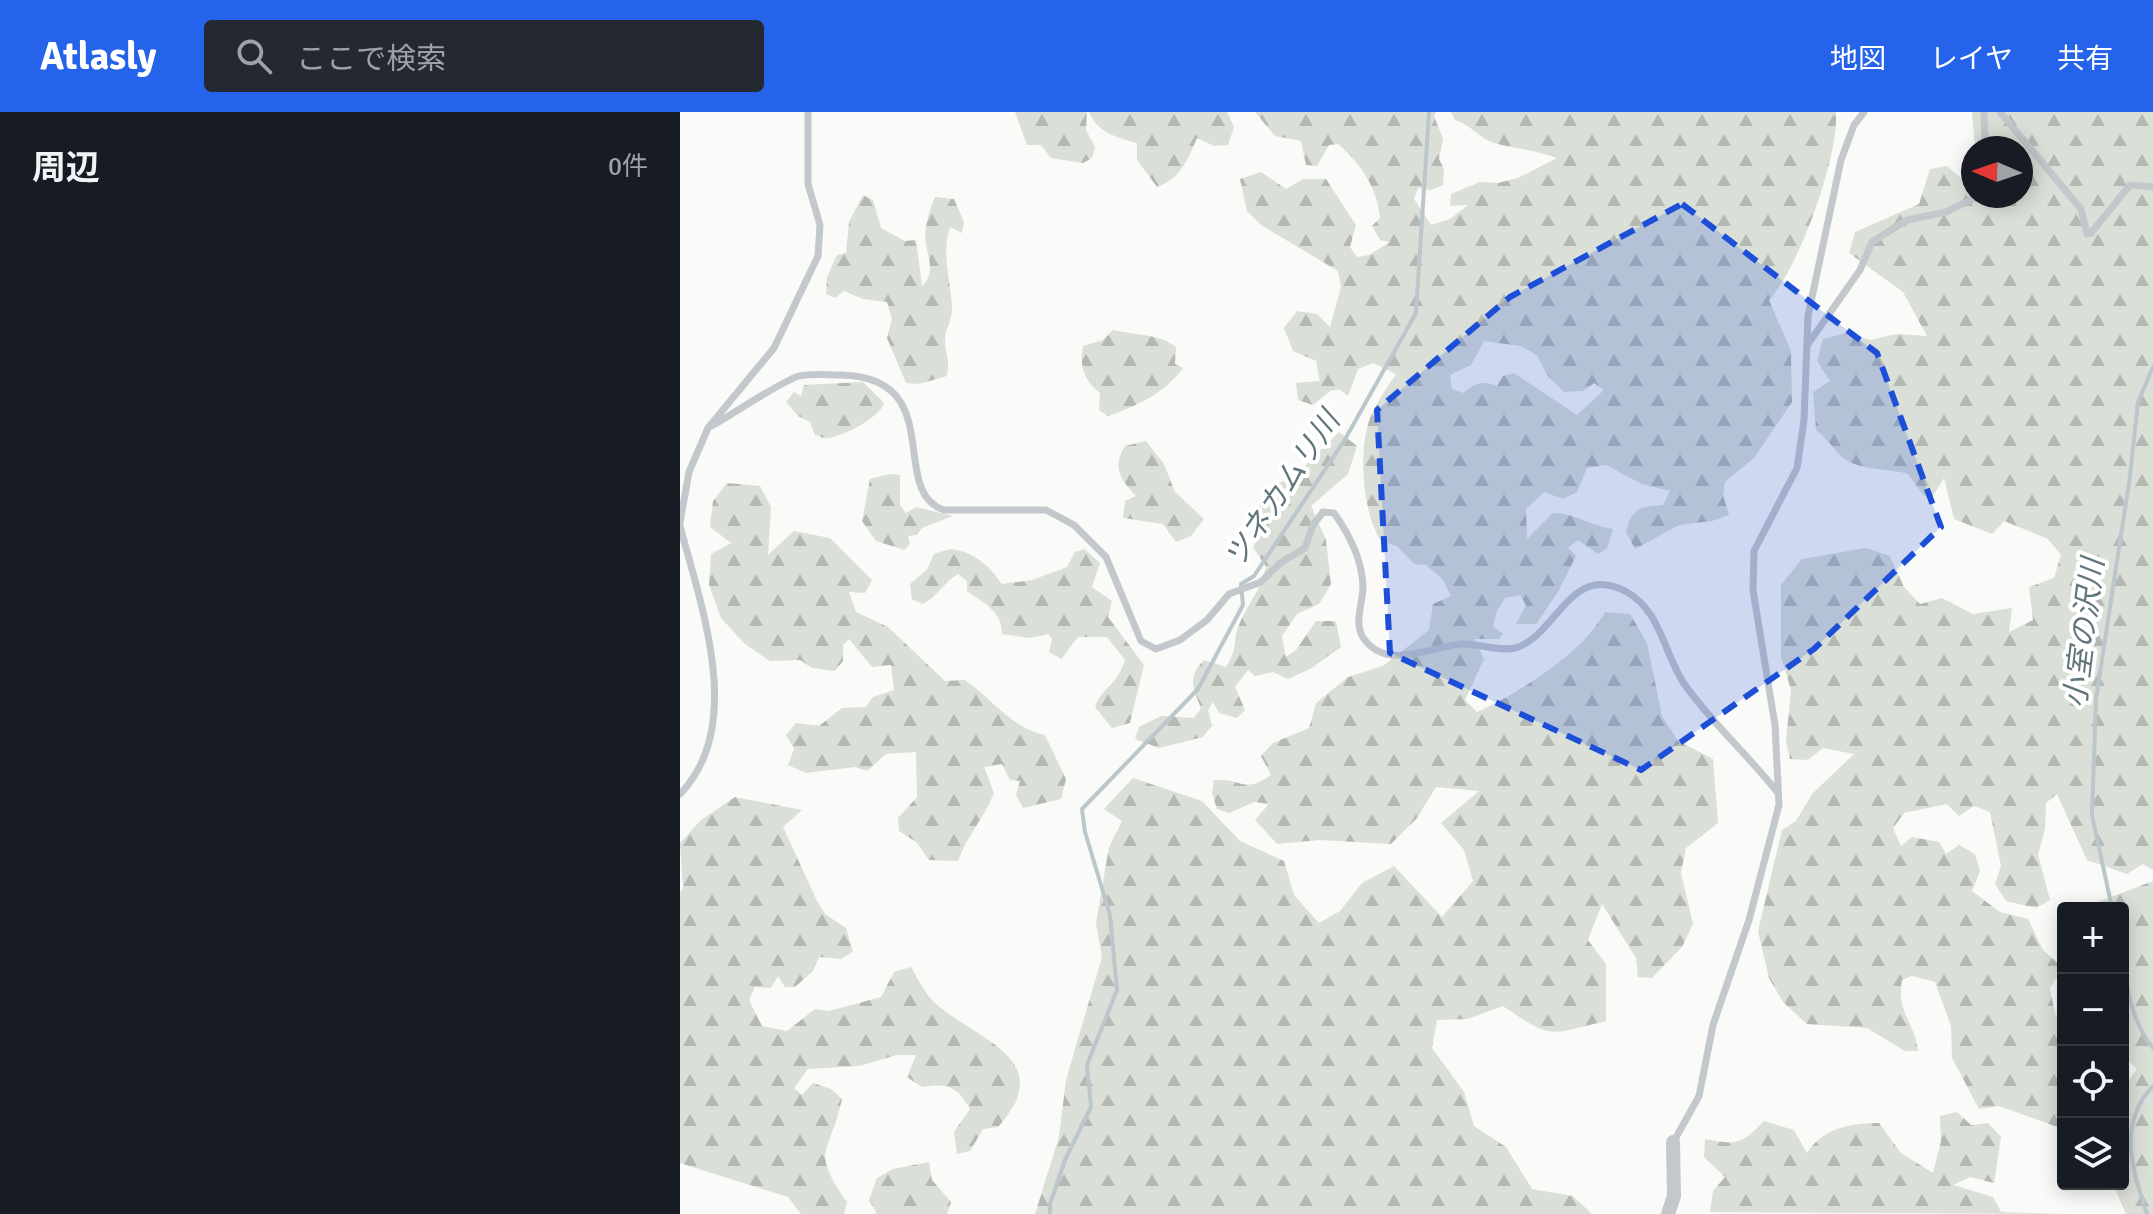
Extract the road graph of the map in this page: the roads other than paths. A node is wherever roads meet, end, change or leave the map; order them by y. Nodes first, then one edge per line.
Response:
1 (808, 112) edge
2 (1864, 112) edge
3 (1984, 112) edge
4 (2000, 112) edge
5 (1985, 136) edge
6 (2153, 187) edge
7 (1961, 205) edge
8 (1807, 346) junction
9 (708, 428) junction
10 (680, 525) edge
11 (1778, 793) junction
12 (680, 794) edge
13 (1673, 1142) joint
14 (1668, 1214) edge

1 - 9 lane
2 - 8 lane
3 - 5 lane
4 - 6 lane
7 - 8 lane
8 - 11 lane
9 - 10 lane
9 - 11 lane
10 - 12 lane
11 - 13 lane
13 - 14 street

